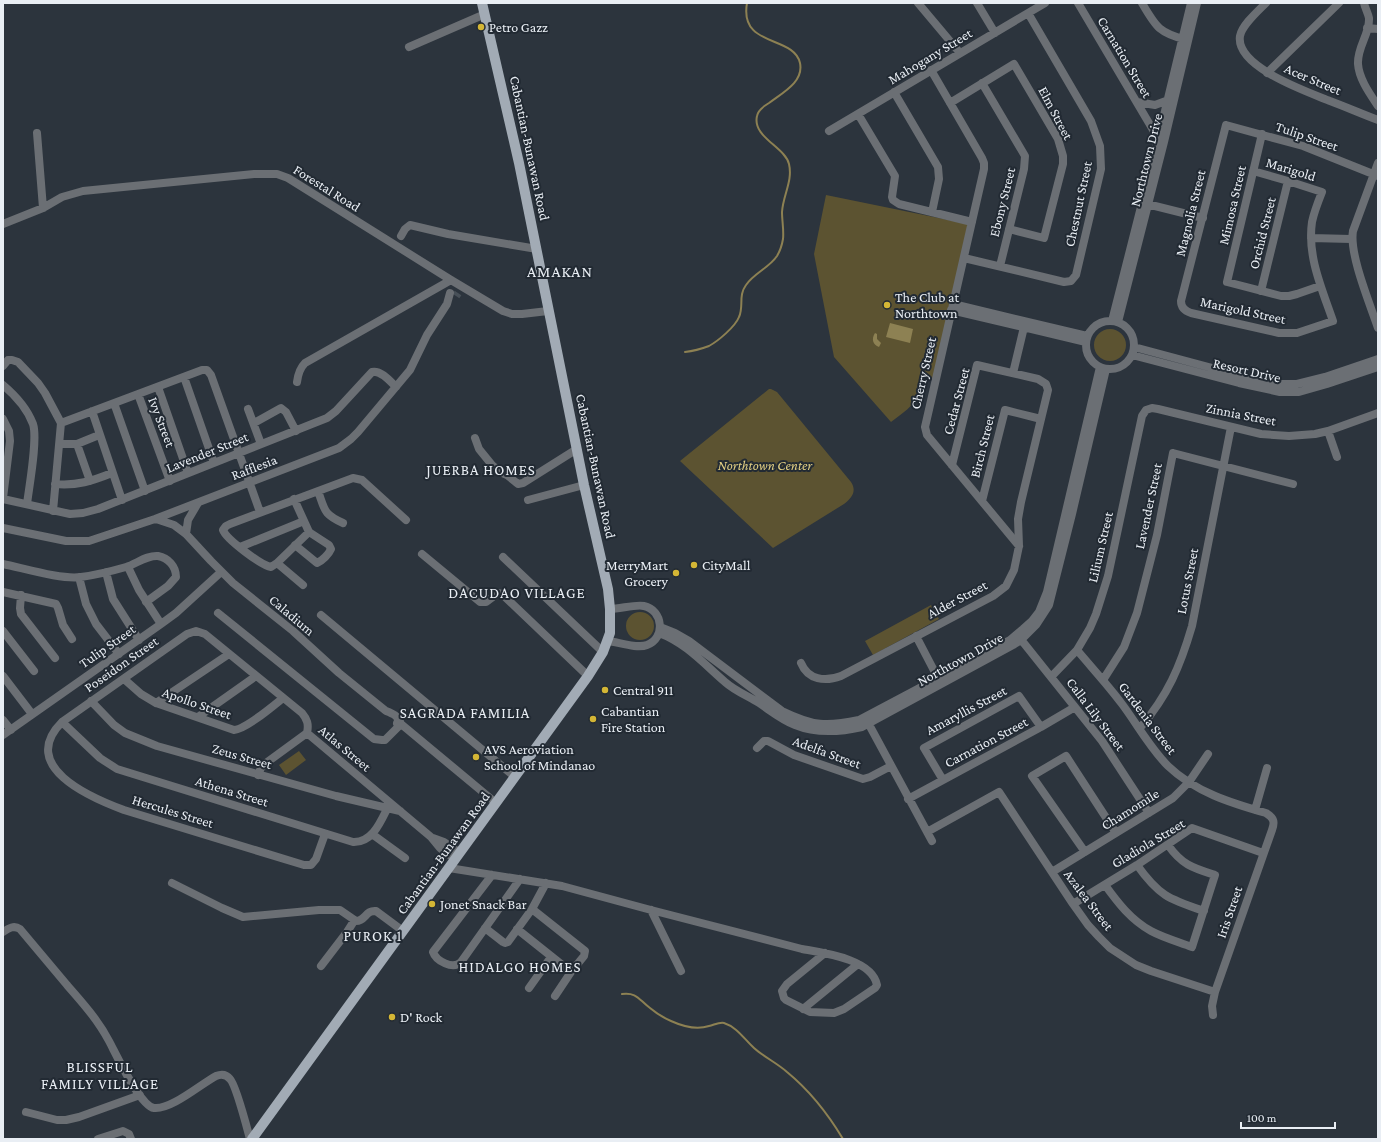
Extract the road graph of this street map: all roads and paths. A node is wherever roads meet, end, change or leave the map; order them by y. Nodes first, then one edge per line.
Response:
1 (482, 3) edge
2 (919, 3) edge
3 (978, 3) edge
4 (1045, 3) edge
5 (1078, 3) edge
6 (1142, 3) edge
7 (1197, 3) edge
8 (1266, 3) edge
9 (1339, 3) edge
10 (1364, 3) edge
11 (1190, 7) edge
12 (1028, 13) junction
13 (485, 14) junction
14 (1367, 28) junction
15 (1378, 29) edge
16 (995, 33) junction
17 (1185, 40) junction
18 (409, 47) dead end
19 (960, 53) junction
20 (931, 70) junction
21 (1267, 73) junction
22 (982, 83) junction
23 (894, 92) junction
24 (1171, 99) junction
25 (1137, 102) junction
26 (950, 103) junction
27 (1378, 106) edge
28 (858, 114) junction
29 (1378, 120) edge
30 (1226, 125) joint
31 (829, 131) dead end
32 (37, 133) dead end
33 (1262, 134) junction
34 (1161, 141) junction
35 (1378, 163) edge
36 (1253, 171) junction
37 (1376, 175) edge
38 (1288, 181) junction
39 (1322, 192) joint
40 (1145, 203) junction
41 (43, 208) junction
42 (932, 212) junction
43 (1202, 218) junction
44 (972, 222) junction
45 (3, 224) edge
46 (1009, 229) junction
47 (401, 236) dead end
48 (1311, 238) junction
49 (1352, 239) junction
50 (537, 249) junction
51 (964, 258) junction
52 (1000, 266) junction
53 (1320, 286) junction
54 (455, 289) junction
55 (1261, 291) junction
56 (952, 307) junction
57 (1375, 307) edge
58 (1183, 308) joint
59 (548, 311) junction
60 (1115, 321) junction
61 (1024, 324) junction
62 (1378, 328) edge
63 (1086, 339) junction
64 (1133, 351) junction
65 (1378, 359) edge
66 (3, 366) edge
67 (1378, 367) edge
68 (1103, 368) junction
69 (1013, 373) junction
70 (184, 377) junction
71 (1240, 380) junction
72 (298, 382) dead end
73 (1046, 384) joint
74 (3, 385) edge
75 (158, 387) junction
76 (396, 387) junction
77 (138, 394) junction
78 (114, 403) junction
79 (248, 409) dead end
80 (1146, 410) joint
81 (92, 411) junction
82 (1378, 413) edge
83 (3, 419) edge
84 (1041, 420) junction
85 (61, 423) junction
86 (254, 423) junction
87 (1231, 427) junction
88 (1328, 430) junction
89 (296, 431) junction
90 (99, 434) junction
91 (475, 438) dead end
92 (60, 444) junction
93 (77, 444) junction
94 (262, 444) junction
95 (578, 449) junction
96 (238, 453) junction
97 (1337, 457) dead end
98 (214, 463) junction
99 (952, 465) junction
100 (1223, 466) junction
101 (112, 473) junction
102 (188, 474) junction
103 (90, 481) junction
104 (170, 481) junction
105 (249, 483) junction
106 (55, 484) junction
107 (1293, 484) dead end
108 (584, 485) junction
109 (145, 491) junction
110 (318, 491) junction
111 (3, 498) edge
112 (294, 499) junction
113 (122, 500) junction
114 (528, 500) dead end
115 (982, 501) junction
116 (198, 503) junction
117 (27, 504) junction
118 (54, 511) junction
119 (260, 512) junction
120 (155, 519) junction
121 (1018, 519) junction
122 (406, 520) dead end
123 (304, 521) junction
124 (343, 523) dead end
125 (1003, 527) junction
126 (3, 528) edge
127 (309, 532) junction
128 (186, 534) junction
129 (295, 545) junction
130 (1019, 546) junction
131 (240, 547) junction
132 (422, 554) dead end
133 (503, 557) dead end
134 (277, 563) junction
135 (3, 564) edge
136 (128, 567) junction
137 (106, 572) junction
138 (221, 572) junction
139 (79, 577) junction
140 (303, 585) dead end
141 (3, 592) edge
142 (20, 595) junction
143 (146, 602) junction
144 (610, 610) junction
145 (218, 613) dead end
146 (321, 615) dead end
147 (161, 624) junction
148 (660, 630) junction
149 (3, 631) edge
150 (196, 631) joint
151 (916, 636) junction
152 (1019, 637) junction
153 (72, 639) dead end
154 (139, 640) junction
155 (608, 640) junction
156 (1077, 650) junction
157 (603, 652) junction
158 (119, 654) junction
159 (229, 654) junction
160 (55, 658) dead end
161 (801, 663) dead end
162 (34, 671) dead end
163 (3, 676) edge
164 (256, 676) junction
165 (588, 676) junction
166 (1051, 677) junction
167 (124, 678) junction
168 (1103, 680) junction
169 (940, 681) junction
170 (283, 698) junction
171 (91, 701) junction
172 (156, 703) junction
173 (1075, 707) junction
174 (32, 714) junction
175 (198, 717) junction
176 (3, 720) edge
177 (867, 720) junction
178 (62, 722) junction
179 (401, 724) junction
180 (1041, 727) junction
181 (1140, 728) junction
182 (10, 730) junction
183 (307, 733) junction
184 (3, 735) edge
185 (757, 748) dead end
186 (1208, 754) dead end
187 (890, 766) junction
188 (1267, 768) dead end
189 (258, 775) junction
190 (516, 777) junction
191 (943, 780) junction
192 (1189, 782) junction
193 (908, 798) junction
194 (496, 803) junction
195 (389, 806) junction
196 (1255, 810) junction
197 (1149, 813) junction
198 (1272, 818) joint
199 (927, 832) junction
200 (1116, 833) junction
201 (325, 834) junction
202 (372, 834) junction
203 (932, 841) dead end
204 (1168, 845) junction
205 (1085, 852) junction
206 (1264, 853) junction
207 (458, 856) junction
208 (405, 858) dead end
209 (1137, 865) junction
210 (449, 868) junction
211 (1052, 872) junction
212 (492, 875) junction
213 (520, 879) junction
214 (172, 883) dead end
215 (546, 883) junction
216 (1105, 885) junction
217 (1073, 904) junction
218 (532, 909) junction
219 (651, 910) junction
220 (1204, 911) junction
221 (354, 921) dead end
222 (485, 928) junction
223 (517, 929) junction
224 (403, 931) junction
225 (3, 932) edge
226 (825, 953) junction
227 (551, 957) junction
228 (858, 964) junction
229 (321, 966) dead end
230 (681, 971) dead end
231 (571, 972) junction
232 (530, 988) dead end
233 (1215, 992) junction
234 (555, 996) dead end
235 (803, 1008) junction
236 (1213, 1015) dead end
237 (140, 1095) junction
238 (26, 1112) dead end
239 (130, 1136) edge
240 (103, 1138) edge
241 (251, 1139) edge

1 - 13 main road, Cabantian-Bunawan Road
2 - 19 street
3 - 16 street
4 - 12 street, Mahogany Street
5 - 25 street, Carnation Street
6 - 17 street
7 - 11 street, Northtown Drive
8 - 21 street, Acer Street
9 - 21 street
10 - 14 street
11 - 17 street, Northtown Drive
12 - 16 street, Mahogany Street
12 - 52 street, Chestnut Street
13 - 18 street
13 - 50 main road, Cabantian-Bunawan Road
14 - 15 street
14 - 27 street
16 - 19 street, Mahogany Street
17 - 24 street, Northtown Drive
19 - 20 street, Mahogany Street
20 - 23 street, Mahogany Street
20 - 26 street, Cherry Street
21 - 29 street, Acer Street
22 - 26 street, Elm Street
22 - 46 street, Ebony Street
22 - 46 street, Elm Street
23 - 28 street, Mahogany Street
23 - 42 street
24 - 25 street
24 - 34 street, Northtown Drive
25 - 34 street, Carnation Street
26 - 44 street, Cherry Street
28 - 31 street, Mahogany Street
28 - 42 street
30 - 33 street, Tulip Street
30 - 43 street, Magnolia Street
32 - 41 street
33 - 36 street, Mimosa Street
33 - 37 street, Tulip Street
34 - 40 street, Northtown Drive
35 - 37 street
36 - 38 street, Marigold
36 - 55 street, Mimosa Street
37 - 49 street
38 - 39 street, Marigold
38 - 55 street, Orchid Street
39 - 48 street, Marigold Street
40 - 43 street
40 - 60 street, Northtown Drive
41 - 45 street, Forestal Road
41 - 54 street, Forestal Road
42 - 44 street
43 - 58 street, Magnolia Street
44 - 51 street, Cherry Street
46 - 52 street, Ebony Street
47 - 50 street
48 - 49 street
48 - 53 street, Marigold Street
49 - 57 street
50 - 59 main road, Cabantian-Bunawan Road
51 - 52 street, Chestnut Street
51 - 56 street, Cherry Street
53 - 55 street
53 - 58 street, Marigold Street
54 - 59 street, Forestal Road
54 - 72 street
54 - 76 street, Rafflesia
56 - 61 street
56 - 99 street, Cherry Street
57 - 62 street
59 - 95 main road, Cabantian-Bunawan Road
60 - 63 street
60 - 64 street
61 - 63 street
61 - 69 street
63 - 68 street
64 - 68 street
64 - 71 street, Resort Drive
65 - 71 street, Resort Drive
66 - 85 street
67 - 71 street, Resort Drive
68 - 152 street, Northtown Drive
69 - 73 street, Cedar Street
69 - 99 street, Cedar Street
70 - 75 street
70 - 96 street
70 - 98 street
73 - 84 street, Alder Street
74 - 117 street
75 - 77 street
75 - 102 street
76 - 89 street, Lavender Street
76 - 105 street, Rafflesia
77 - 78 street
77 - 104 street, Ivy Street
78 - 81 street
78 - 109 street
79 - 86 street
80 - 87 street, Zinnia Street
80 - 156 street, Lilium Street
81 - 85 street
81 - 90 street
82 - 88 street, Zinnia Street
83 - 111 street
84 - 115 street, Birch Street
84 - 121 street, Alder Street
85 - 92 street
86 - 89 street
86 - 94 street
87 - 88 street, Zinnia Street
87 - 100 street, Lotus Street
88 - 97 street
89 - 94 street, Lavender Street
90 - 93 street
90 - 101 street
91 - 95 street
92 - 93 street
92 - 106 street
93 - 103 street
94 - 96 street, Lavender Street
95 - 108 main road, Cabantian-Bunawan Road
96 - 98 street, Lavender Street
96 - 105 street
98 - 102 street, Lavender Street
99 - 115 street, Cherry Street
100 - 107 street, Lavender Street
100 - 168 street, Lavender Street
100 - 181 street, Lotus Street
101 - 103 street
101 - 113 street
102 - 104 street, Lavender Street
103 - 106 street
104 - 109 street, Lavender Street
105 - 116 street, Rafflesia
105 - 119 street
106 - 118 street
108 - 114 street
108 - 144 main road, Cabantian-Bunawan Road
109 - 113 street, Lavender Street
110 - 112 street
110 - 122 street
110 - 124 street
111 - 117 street, Lavender Street
112 - 119 street
112 - 123 street
113 - 118 street, Lavender Street
115 - 125 street, Cherry Street
116 - 120 street, Rafflesia
116 - 128 street
117 - 118 street, Lavender Street
119 - 131 street
120 - 126 street, Rafflesia
120 - 128 street, Caladium
121 - 125 street
121 - 130 street, Alder Street
123 - 127 street
123 - 131 street
125 - 130 street, Cherry Street
127 - 129 street
127 - 129 street
128 - 138 street, Caladium
129 - 134 street
130 - 151 street, Alder Street
131 - 134 street
132 - 165 street
133 - 157 street
134 - 140 street
135 - 139 street
136 - 137 street
136 - 143 street
136 - 143 street
137 - 139 street
137 - 154 street
138 - 147 street, Tulip Street
138 - 179 street, Caladium
139 - 158 street
141 - 142 street
142 - 153 street
142 - 160 street
143 - 147 street
144 - 148 street
144 - 155 main road, Cabantian-Bunawan Road
145 - 179 street
146 - 190 street
147 - 154 street, Tulip Street
148 - 155 street
148 - 177 street, Northtown Drive
149 - 162 street
150 - 159 street, Atlas Street
150 - 167 street, Poseidon Street
151 - 161 street, Alder Street
151 - 169 street
152 - 166 street, Calla Lily Street
152 - 169 street, Northtown Drive
154 - 158 street, Tulip Street
155 - 157 main road, Cabantian-Bunawan Road
156 - 166 street, Lilium Street
156 - 168 street, Gardenia Street
157 - 165 main road, Cabantian-Bunawan Road
158 - 174 street, Tulip Street
159 - 164 street, Atlas Street
159 - 172 street
163 - 174 street
164 - 170 street, Atlas Street
164 - 175 street
165 - 190 main road, Cabantian-Bunawan Road
166 - 173 street, Calla Lily Street
167 - 171 street, Poseidon Street
167 - 172 street, Apollo Street
168 - 181 street, Gardenia Street
169 - 177 street, Northtown Drive
170 - 175 street, Apollo Street
170 - 183 street, Atlas Street
171 - 178 street, Poseidon Street
171 - 189 street, Zeus Street
172 - 175 street, Apollo Street
173 - 180 street, Carnation Street
173 - 197 street, Calla Lily Street
174 - 182 street, Tulip Street
176 - 182 street
177 - 187 street
178 - 201 street, Athena Street
178 - 201 street, Hercules Street
179 - 194 street, Caladium
180 - 191 street, Carnation Street
180 - 191 street, Amaryllis Street
181 - 192 street, Gardenia Street
182 - 184 street, Tulip Street
183 - 189 street
183 - 195 street, Atlas Street
185 - 187 street, Adelfa Street
186 - 192 street, Chamomile
187 - 193 street
188 - 196 street
189 - 195 street, Zeus Street
190 - 194 main road, Cabantian-Bunawan Road
191 - 193 street, Carnation Street
192 - 196 street, Gardenia Street
192 - 197 street, Chamomile
193 - 199 street
194 - 207 main road, Cabantian-Bunawan Road
195 - 202 street
195 - 207 street, Zeus Street
196 - 198 street, Gardenia Street
197 - 200 street, Chamomile
198 - 206 street, Iris Street
199 - 203 street
199 - 211 street, Azalea Street
200 - 205 street, Chamomile
200 - 205 street
201 - 202 street, Athena Street
202 - 208 street
204 - 206 street, Gladiola Street
204 - 209 street, Gladiola Street
204 - 220 street
205 - 211 street, Chamomile
206 - 233 street, Iris Street
207 - 210 main road, Cabantian-Bunawan Road
209 - 216 street, Gladiola Street
209 - 220 street
210 - 212 street
210 - 224 main road, Cabantian-Bunawan Road
211 - 217 street, Azalea Street
212 - 213 street
212 - 222 street
213 - 215 street
213 - 222 street
214 - 224 street
215 - 218 street
215 - 219 street
216 - 217 street, Gladiola Street
216 - 220 street
217 - 233 street, Azalea Street
218 - 223 street
218 - 231 street
219 - 226 street
219 - 230 street
221 - 229 street
222 - 223 street
223 - 227 street
224 - 241 main road, Cabantian-Bunawan Road
225 - 237 street
226 - 228 street
226 - 235 street
227 - 231 street
227 - 232 street
228 - 235 street
228 - 235 street
231 - 234 street
233 - 236 street, Iris Street
237 - 238 street
237 - 241 street
239 - 240 street

